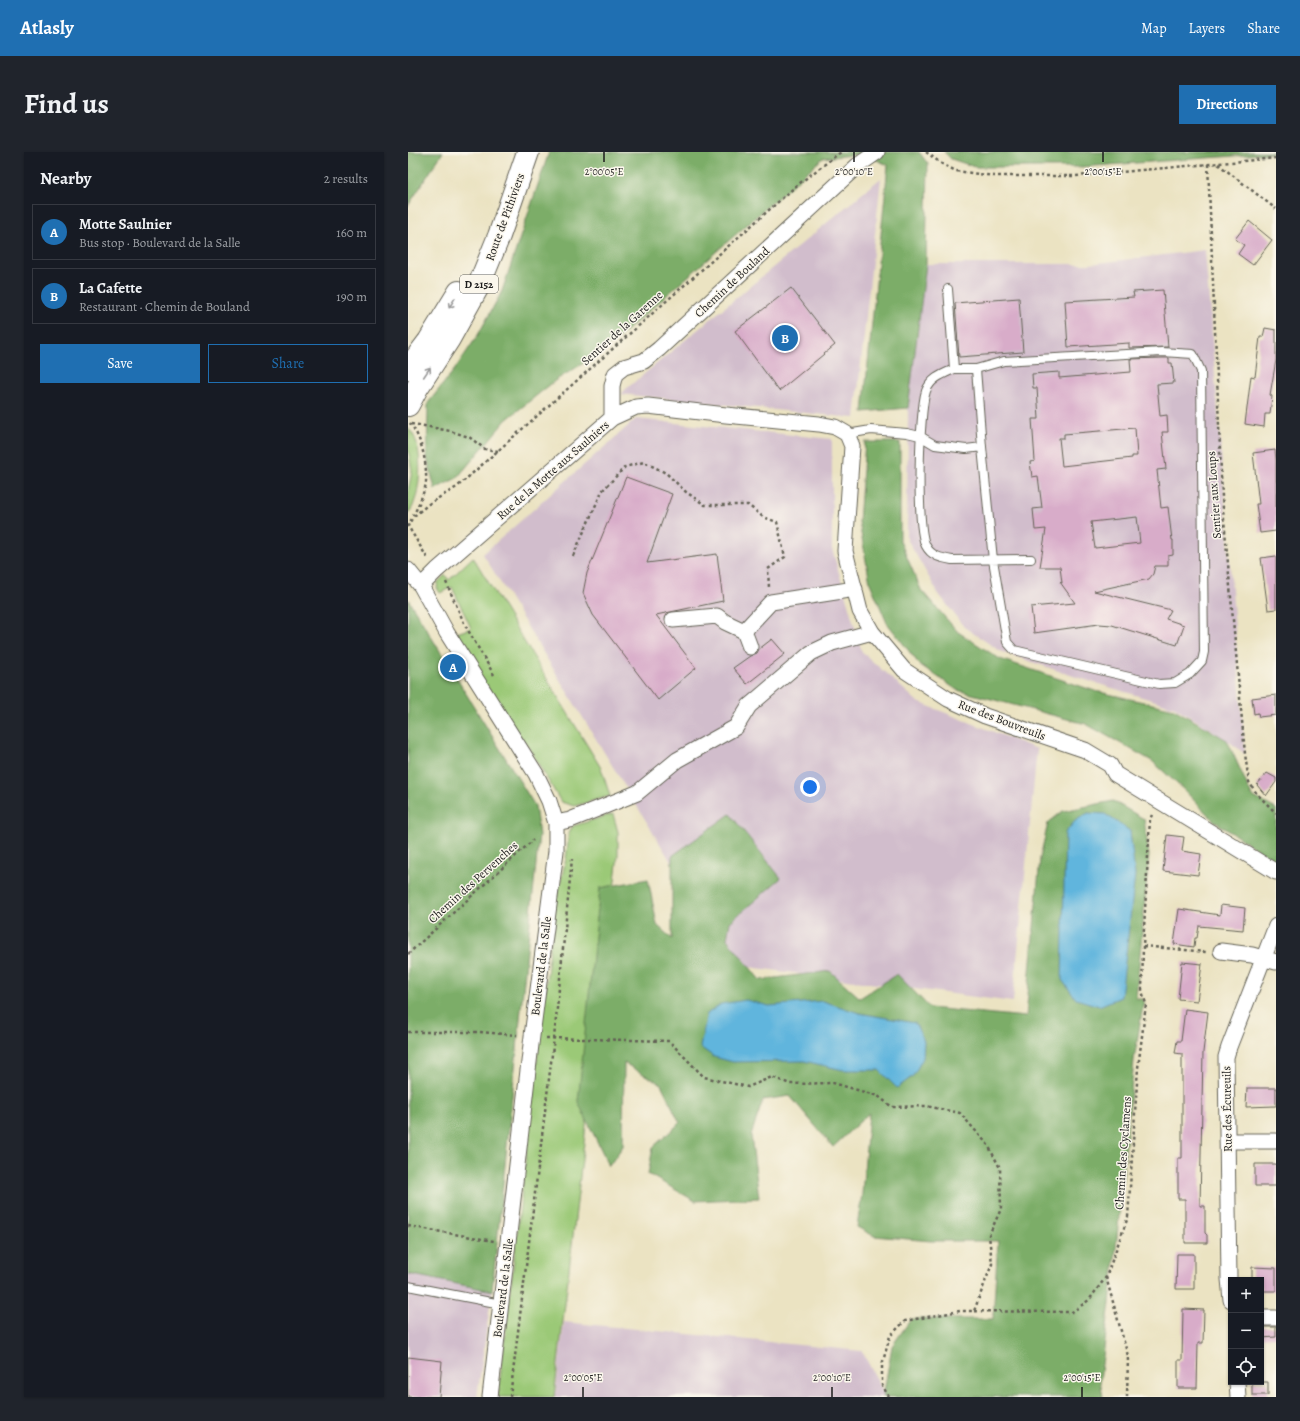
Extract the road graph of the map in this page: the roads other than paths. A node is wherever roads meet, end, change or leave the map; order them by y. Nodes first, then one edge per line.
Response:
1 (517, 152) edge
2 (528, 152) edge
3 (877, 152) edge
4 (948, 289) dead end
5 (408, 369) edge
6 (954, 369) junction
7 (976, 369) junction
8 (409, 415) edge
9 (612, 418) junction
10 (847, 434) junction
11 (920, 436) junction
12 (982, 447) junction
13 (1031, 559) dead end
14 (993, 560) junction
15 (409, 569) edge
16 (421, 586) junction
17 (855, 590) junction
18 (673, 620) dead end
19 (744, 631) junction
20 (872, 632) junction
21 (750, 647) dead end
22 (556, 823) junction
23 (1276, 872) edge
24 (1276, 926) edge
25 (1221, 951) road end
26 (1270, 961) edge
27 (1227, 1141) junction
28 (1276, 1141) edge
29 (1229, 1277) edge
30 (408, 1286) edge
31 (501, 1304) junction
32 (1264, 1318) edge
33 (1276, 1318) edge
34 (1237, 1385) edge
35 (490, 1397) edge
36 (1238, 1397) edge

1 -> 5 main road, Route de Pithiviers / D 2152
8 -> 2 main road, Route de Pithiviers / D 2152
3 - 9 street, Chemin de Bouland
4 - 6 lane
6 - 7 lane
6 - 11 lane
7 - 12 lane
7 - 14 lane
9 - 10 street, Rue de la Motte aux Saulniers
9 - 16 street, Rue de la Motte aux Saulniers
10 - 11 lane
10 - 17 street, Rue des Bouvreuils
11 - 12 lane
11 - 14 lane
12 - 14 lane
13 - 14 lane
15 - 16 street, Boulevard de la Salle
16 - 22 street, Boulevard de la Salle
17 - 19 street
17 - 20 street, Rue des Bouvreuils
18 - 19 street
19 - 21 street
20 - 22 street
20 - 23 street, Rue des Bouvreuils
22 - 31 street, Boulevard de la Salle
24 - 26 street, Rue des Écureuils
25 - 26 street
26 - 27 street, Rue des Écureuils
27 - 28 street
27 - 29 street, Rue des Écureuils
30 - 31 lane
31 - 35 street, Boulevard de la Salle
32 - 33 street
34 - 36 street

